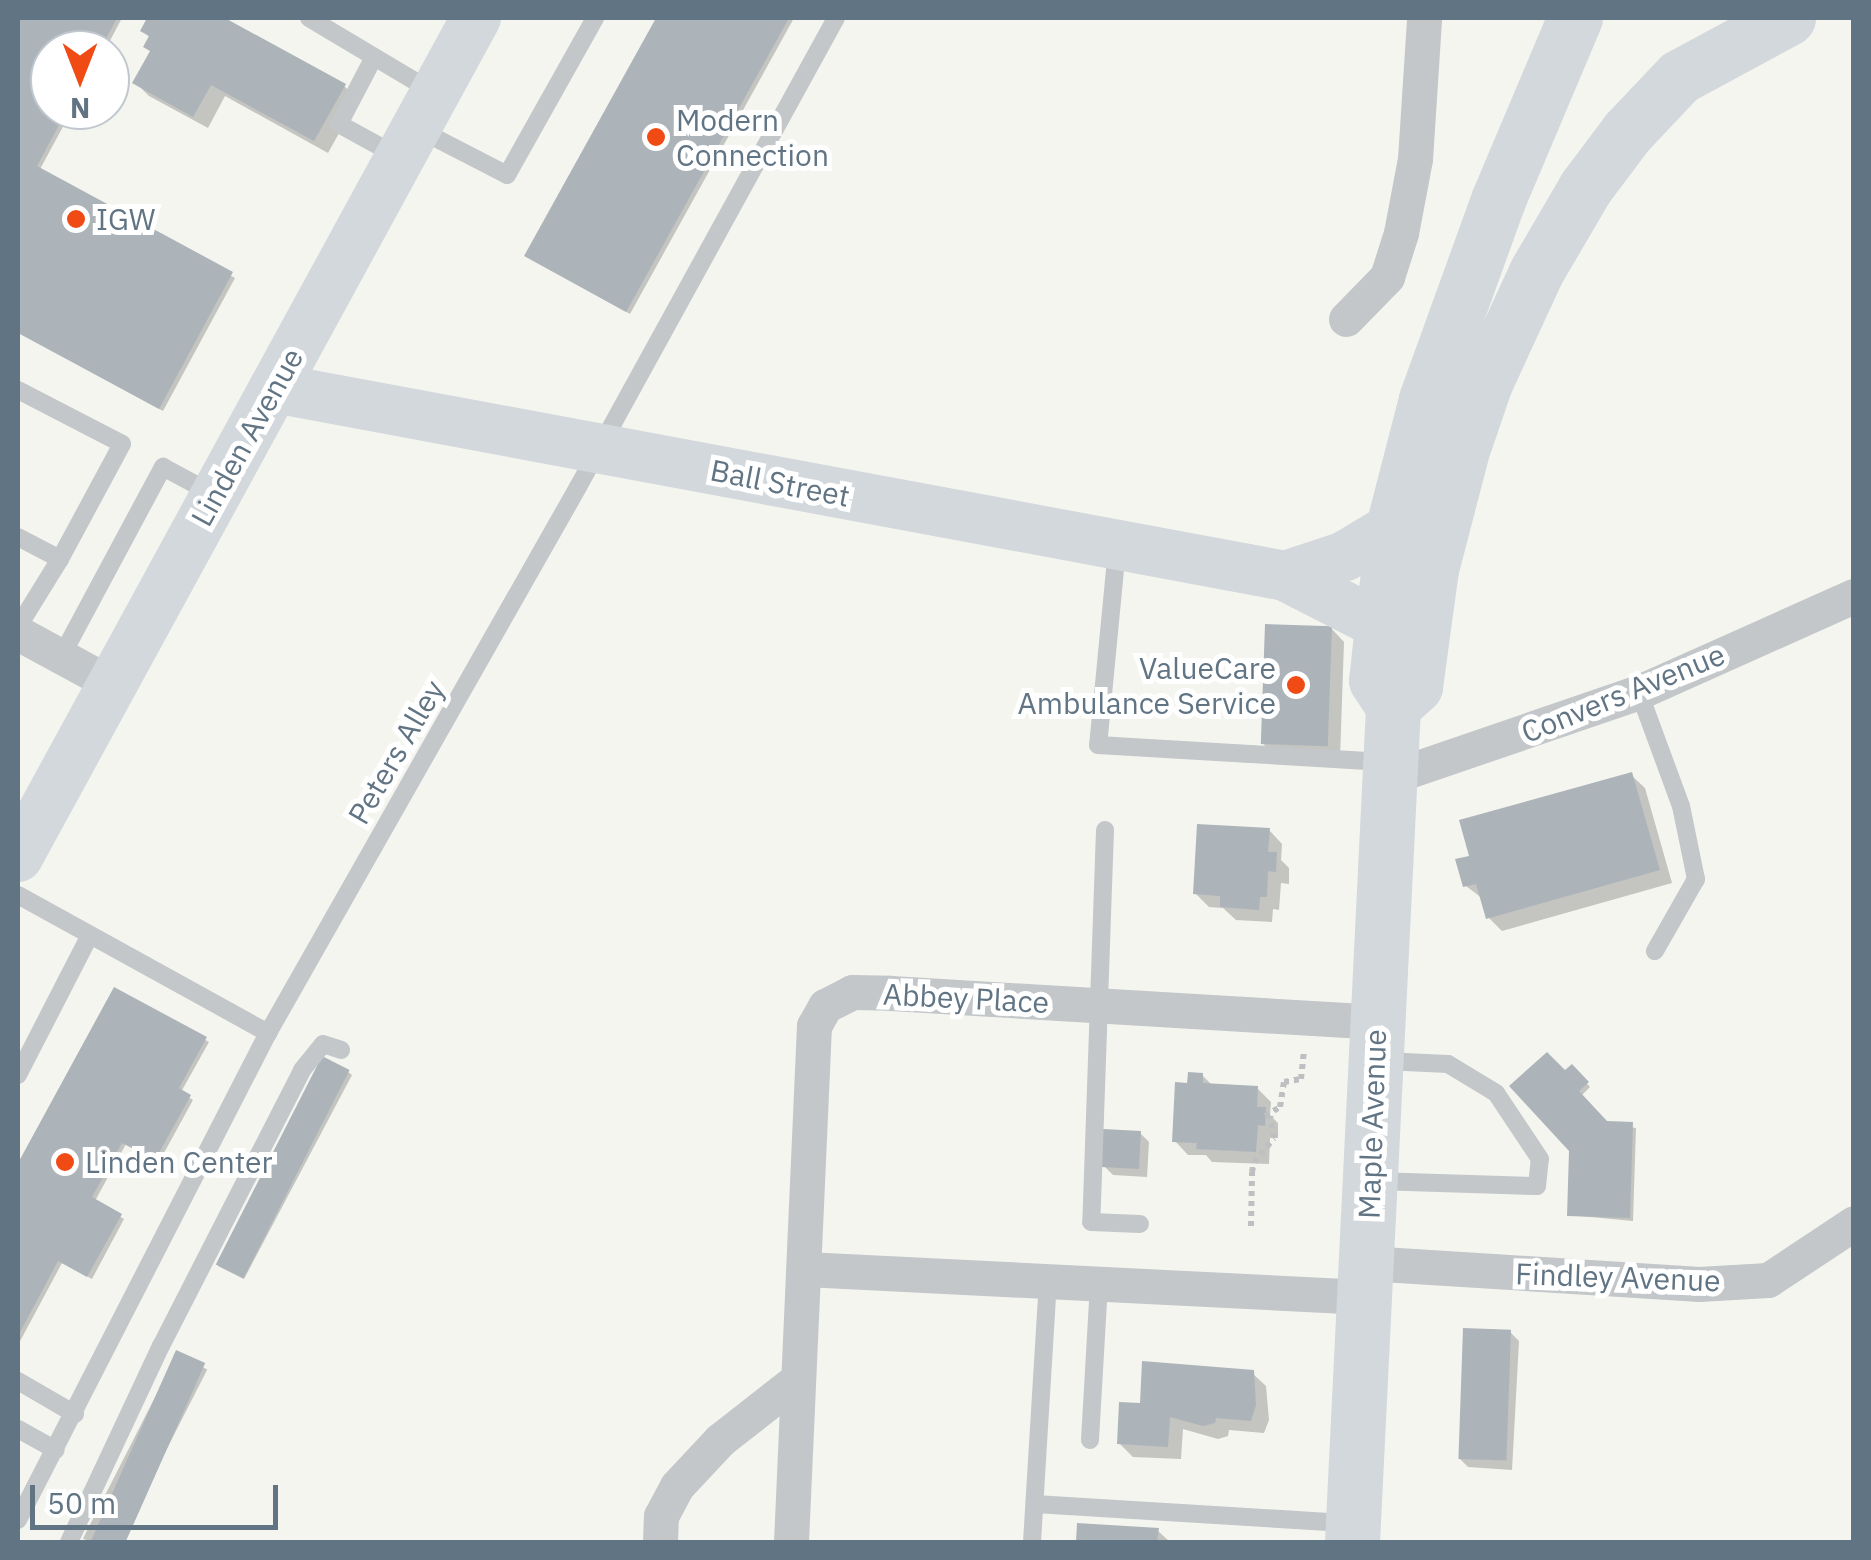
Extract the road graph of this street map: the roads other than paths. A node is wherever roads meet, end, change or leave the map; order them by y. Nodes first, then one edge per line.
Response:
1 (308, 18) edge
2 (476, 18) edge
3 (595, 18) edge
4 (836, 18) edge
5 (1424, 18) edge
6 (1575, 18) edge
7 (1788, 18) edge
8 (374, 57) junction
9 (417, 126) junction
10 (1346, 319) dead end
11 (274, 388) junction
12 (18, 390) edge
13 (599, 449) junction
14 (215, 495) junction
15 (1394, 526) junction
16 (18, 537) edge
17 (1117, 546) junction
18 (60, 559) junction
19 (1285, 576) junction
20 (1854, 596) edge
21 (1379, 624) junction
22 (18, 630) edge
23 (61, 657) junction
24 (112, 684) junction
25 (1638, 692) junction
26 (1394, 706) junction
27 (1389, 770) junction
28 (1105, 830) dead end
29 (18, 857) edge
30 (18, 894) edge
31 (90, 935) junction
32 (1656, 951) dead end
33 (1098, 1006) junction
34 (268, 1034) junction
35 (1375, 1042) junction
36 (341, 1050) dead end
37 (18, 1075) edge
38 (1370, 1180) junction
39 (1854, 1223) edge
40 (1140, 1224) dead end
41 (805, 1269) junction
42 (1048, 1280) junction
43 (1366, 1280) junction
44 (1099, 1283) junction
45 (798, 1379) junction
46 (18, 1381) edge
47 (75, 1414) junction
48 (18, 1430) edge
49 (1090, 1440) dead end
50 (56, 1450) junction
51 (1035, 1504) junction
52 (18, 1520) edge
53 (1353, 1533) edge
54 (70, 1542) edge
55 (660, 1542) edge
56 (792, 1542) edge
57 (1032, 1542) edge

1 - 8 lane
2 - 9 street, Linden Avenue
3 - 9 lane
4 - 13 lane, Peters Alley
5 - 10 street
6 - 15 main road
7 - 26 main road
8 - 9 lane
8 - 9 lane
9 - 11 street, Linden Avenue
11 - 13 street, Ball Street
11 - 14 street, Linden Avenue
12 - 18 lane
13 - 17 street, Ball Street
13 - 34 lane, Peters Alley
14 - 23 lane
14 - 24 street, Linden Avenue
15 - 19 street, Ball Street
15 - 21 main road
16 - 18 lane
17 - 19 street, Ball Street
17 - 27 lane
18 - 22 lane
19 - 21 street, Ball Street
20 - 25 street, Convers Avenue
21 - 26 main road
22 - 23 street
23 - 24 street
24 - 29 street, Linden Avenue
25 - 27 street, Convers Avenue
25 - 32 lane
26 - 27 main road, Maple Avenue
27 - 35 main road, Maple Avenue
28 - 33 lane
30 - 31 lane
31 - 34 lane
31 - 37 lane
33 - 35 street, Abbey Place
33 - 40 lane
33 - 41 street, Abbey Place
34 - 47 lane, Peters Alley
35 - 38 main road, Maple Avenue
35 - 38 lane
36 - 54 lane
38 - 43 main road, Maple Avenue
39 - 43 street, Findley Avenue
41 - 42 street
41 - 45 street, Abbey Place
42 - 44 street
42 - 51 lane
43 - 44 street
43 - 53 main road, Maple Avenue
44 - 49 lane
45 - 55 street
45 - 56 street, Abbey Place
46 - 47 lane
47 - 50 lane, Peters Alley
48 - 50 lane
50 - 52 lane, Peters Alley
51 - 53 lane
51 - 57 lane

